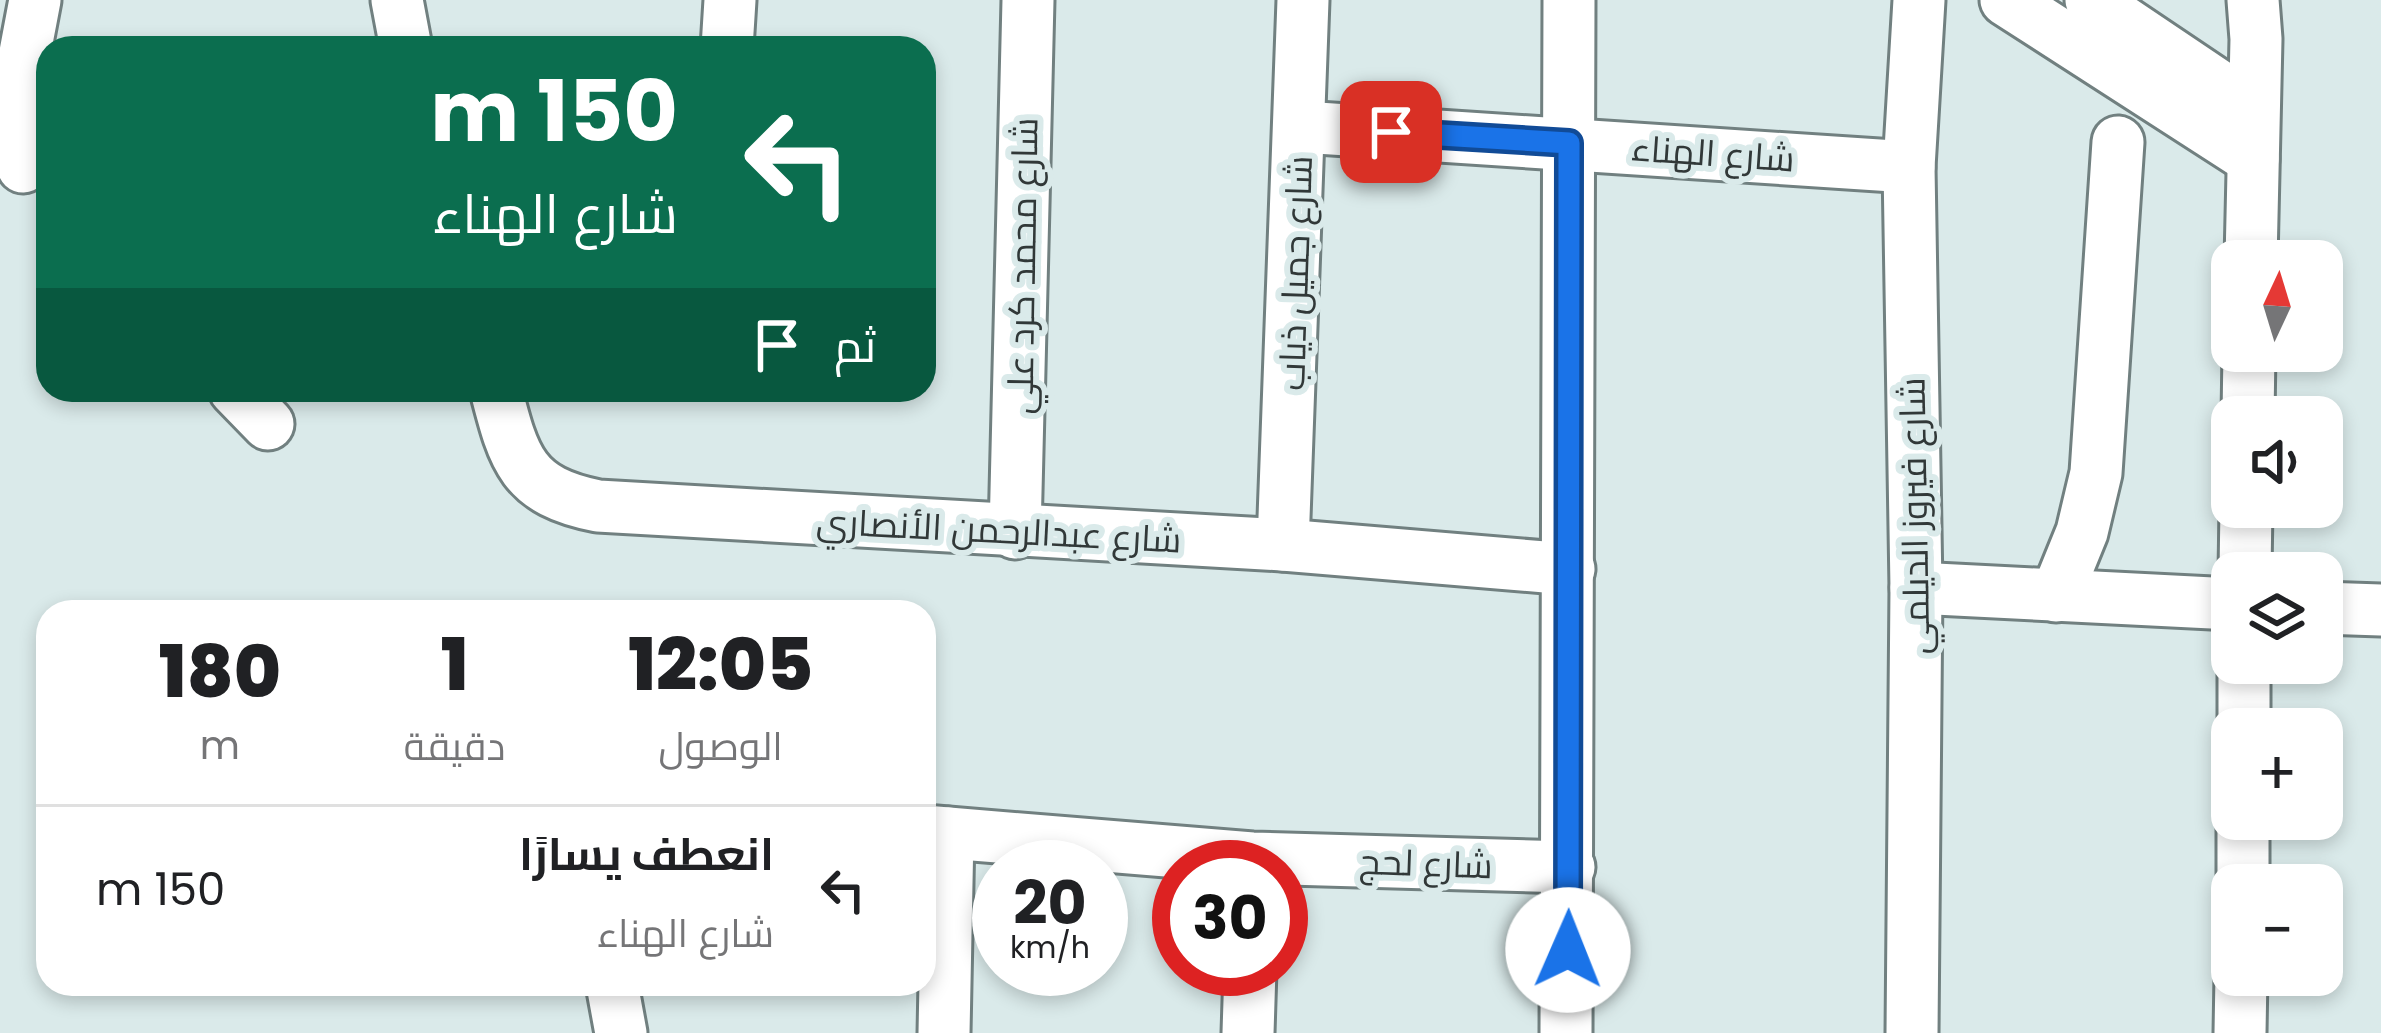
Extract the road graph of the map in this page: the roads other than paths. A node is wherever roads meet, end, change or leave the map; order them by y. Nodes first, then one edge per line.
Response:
1 (35, 0) edge
2 (397, 0) edge
3 (730, 0) edge
4 (1028, 0) edge
5 (1304, 0) edge
6 (1569, 0) edge
7 (1919, 0) edge
8 (2006, 0) edge
9 (2091, 0) edge
10 (2259, 13) edge
11 (404, 36) edge
12 (728, 36) edge
13 (2253, 109) junction
14 (1301, 127) junction
15 (2119, 142) dead end
16 (1569, 143) junction
17 (2253, 159) junction
18 (1909, 167) junction
19 (24, 168) edge
20 (2251, 240) edge
21 (499, 402) edge
22 (1015, 532) junction
23 (1283, 545) junction
24 (1569, 569) junction
25 (1916, 589) junction
26 (2056, 596) junction
27 (2211, 603) edge
28 (2343, 609) edge
29 (2381, 610) edge
30 (936, 832) edge
31 (1152, 853) edge
32 (1308, 863) edge
33 (1569, 867) junction
34 (614, 996) edge
35 (1249, 996) edge
36 (2241, 996) edge
37 (621, 1033) edge
38 (944, 1033) edge
39 (1248, 1033) edge
40 (1566, 1033) edge
41 (1912, 1033) edge
42 (2240, 1033) edge

1 - 19 street
2 - 11 street
3 - 12 street
4 - 22 street, شارع محمد كرد علي
5 - 14 street, شارع جميل ذياب
6 - 16 street
7 - 18 street, شارع فيروز الديلمي
8 - 17 street
9 - 13 street
10 - 13 street
13 - 17 street
14 - 16 street, شارع الهناء
14 - 23 street, شارع جميل ذياب
15 - 26 street
16 - 18 street, شارع الهناء
16 - 24 street
17 - 20 street
18 - 25 street, شارع فيروز الديلمي
21 - 22 street, شارع عبدالرحمن الأنصاري
22 - 23 street, شارع عبدالرحمن الأنصاري
23 - 24 street, شارع عبدالرحمن الأنصاري
24 - 33 street
25 - 26 street
25 - 41 street, شارع فيروز الديلمي
26 - 27 street
28 - 29 street
30 - 31 street, شارع لحج
30 - 38 street
32 - 33 street, شارع لحج
33 - 40 street
34 - 37 street
35 - 39 street
36 - 42 street

